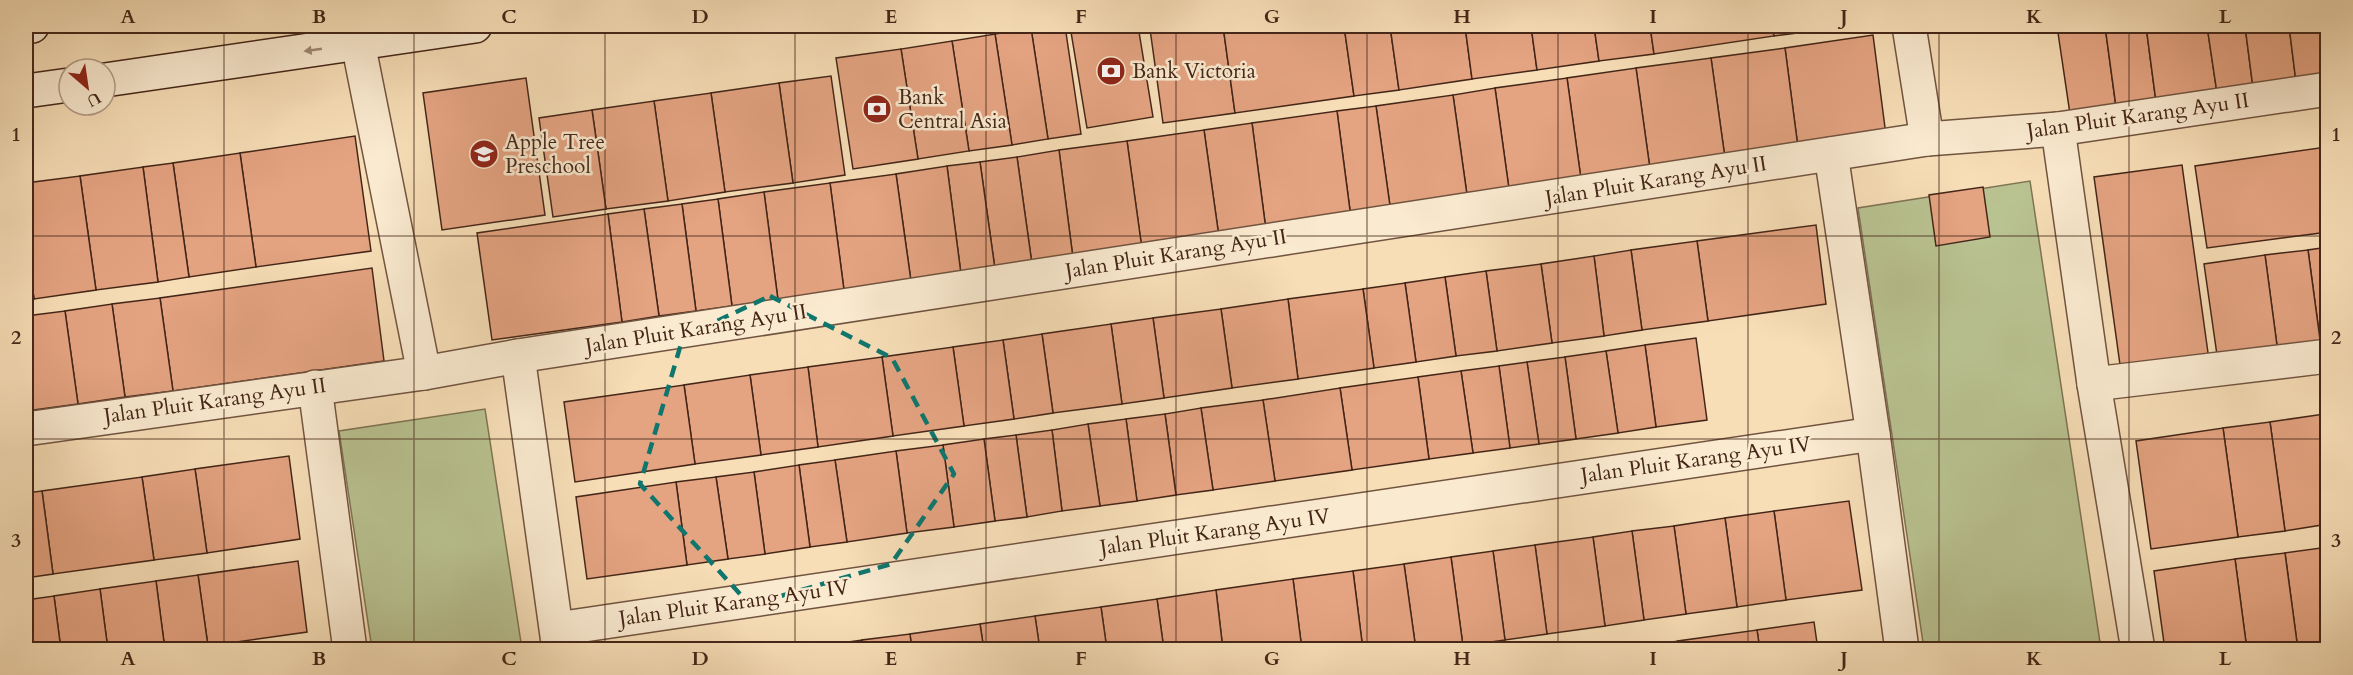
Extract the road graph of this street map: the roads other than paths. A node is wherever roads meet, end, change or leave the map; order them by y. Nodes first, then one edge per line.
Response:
1 (26, 26) edge
2 (32, 26) edge
3 (475, 26) edge
4 (1909, 26) edge
5 (358, 43) junction
6 (117, 78) edge
7 (57, 87) edge
8 (2328, 89) edge
9 (26, 91) edge
10 (2058, 129) junction
11 (1927, 139) junction
12 (1831, 154) junction
13 (518, 356) junction
14 (2328, 356) edge
15 (424, 373) junction
16 (2094, 384) junction
17 (315, 387) junction
18 (26, 429) edge
19 (1873, 434) junction
20 (558, 639) edge
21 (350, 650) edge
22 (1902, 650) edge
23 (2139, 650) edge

1 - 2 street
3 - 5 street
4 - 11 street
5 -> 6 street
5 - 15 street
7 - 9 street
8 - 10 street, Jalan Pluit Karang Ayu II
10 - 11 street, Jalan Pluit Karang Ayu II
10 - 16 street
11 - 12 street, Jalan Pluit Karang Ayu II
12 - 13 street, Jalan Pluit Karang Ayu II
12 - 19 street
13 - 15 street, Jalan Pluit Karang Ayu II
13 - 20 street
14 - 16 street
15 - 17 street, Jalan Pluit Karang Ayu II
16 - 23 street
17 - 18 street, Jalan Pluit Karang Ayu II
17 - 21 street
19 - 20 street, Jalan Pluit Karang Ayu IV
19 - 22 street

